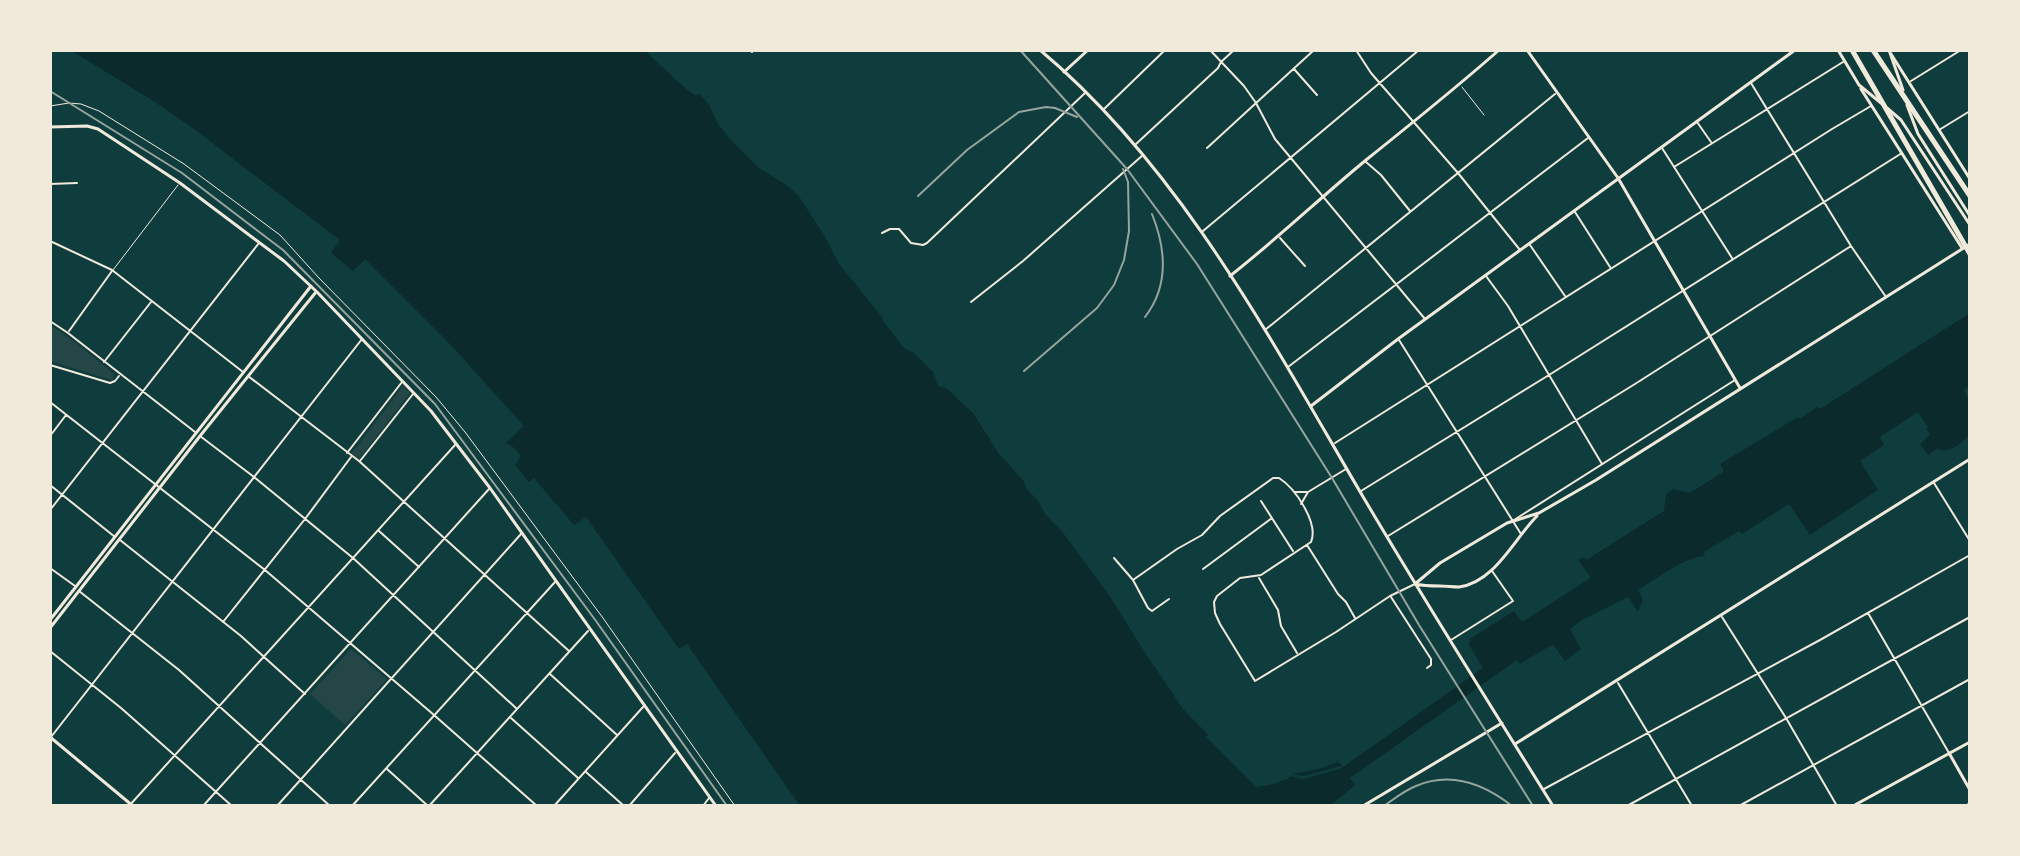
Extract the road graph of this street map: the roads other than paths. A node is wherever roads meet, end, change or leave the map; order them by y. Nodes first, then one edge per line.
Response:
1 (1040, 50) edge
2 (1088, 50) edge
3 (1165, 50) edge
4 (1210, 50) edge
5 (1234, 50) edge
6 (1314, 50) edge
7 (1356, 50) edge
8 (1419, 50) edge
9 (1499, 50) edge
10 (1527, 50) edge
11 (1795, 50) edge
12 (1852, 50) edge
13 (1873, 50) edge
14 (1961, 50) edge
15 (1839, 51) edge
16 (1890, 51) edge
17 (1845, 61) junction
18 (1221, 62) junction
19 (1294, 69) junction
20 (1064, 72) junction
21 (1751, 82) junction
22 (1910, 82) junction
23 (1380, 83) junction
24 (1460, 85) junction
25 (1859, 85) junction
26 (1085, 92) junction
27 (1558, 92) junction
28 (1317, 95) dead end
29 (1256, 103) junction
30 (50, 106) edge
31 (1872, 106) junction
32 (1766, 109) junction
33 (1102, 111) junction
34 (1970, 111) edge
35 (1484, 115) dead end
36 (1697, 122) junction
37 (1414, 123) junction
38 (50, 127) edge
39 (1938, 131) junction
40 (1589, 137) junction
41 (1712, 143) junction
42 (1135, 145) junction
43 (1661, 147) junction
44 (1207, 148) dead end
45 (1902, 153) junction
46 (1143, 154) junction
47 (1794, 154) junction
48 (1291, 158) junction
49 (1366, 161) junction
50 (1674, 167) junction
51 (1458, 173) junction
52 (1618, 178) junction
53 (1970, 179) edge
54 (77, 183) dead end
55 (180, 183) junction
56 (50, 184) edge
57 (1970, 196) edge
58 (1324, 197) junction
59 (1824, 202) junction
60 (1575, 211) junction
61 (1411, 212) junction
62 (1490, 212) junction
63 (1702, 212) junction
64 (1970, 216) edge
65 (1970, 225) edge
66 (1202, 232) junction
67 (882, 233) dead end
68 (1279, 237) junction
69 (1655, 240) junction
70 (50, 241) edge
71 (260, 242) junction
72 (1529, 244) junction
73 (1970, 244) edge
74 (1851, 246) junction
75 (1367, 248) junction
76 (1963, 249) junction
77 (1521, 250) junction
78 (1970, 254) edge
79 (1733, 259) junction
80 (1305, 266) dead end
81 (1611, 268) junction
82 (112, 270) junction
83 (1486, 275) junction
84 (1230, 276) junction
85 (1396, 284) junction
86 (311, 286) junction
87 (1683, 290) junction
88 (317, 292) junction
89 (1566, 297) junction
90 (1886, 297) junction
91 (152, 301) junction
92 (971, 302) dead end
93 (1425, 319) junction
94 (50, 321) edge
95 (1519, 326) junction
96 (1264, 330) junction
97 (191, 331) junction
98 (68, 333) junction
99 (1710, 337) junction
100 (362, 338) junction
101 (1398, 339) junction
102 (104, 362) junction
103 (50, 365) edge
104 (1287, 368) junction
105 (120, 374) junction
106 (246, 374) junction
107 (1549, 375) junction
108 (1735, 380) junction
109 (403, 381) junction
110 (1427, 384) junction
111 (1740, 389) junction
112 (143, 391) junction
113 (414, 393) junction
114 (50, 402) edge
115 (1311, 406) junction
116 (66, 415) junction
117 (301, 417) junction
118 (1576, 421) junction
119 (1457, 432) junction
120 (198, 435) junction
121 (50, 436) edge
122 (103, 442) junction
123 (1334, 444) junction
124 (455, 445) junction
125 (347, 453) junction
126 (352, 456) junction
127 (1970, 459) edge
128 (359, 461) junction
129 (1602, 464) junction
130 (1347, 468) junction
131 (254, 477) junction
132 (1485, 477) junction
133 (1934, 482) junction
134 (50, 485) edge
135 (158, 486) junction
136 (490, 488) junction
137 (1360, 491) junction
138 (1294, 492) junction
139 (1308, 492) junction
140 (62, 495) junction
141 (404, 501) junction
142 (1261, 501) dead end
143 (1301, 504) junction
144 (50, 510) edge
145 (1539, 513) junction
146 (1272, 518) junction
147 (305, 519) junction
148 (1513, 520) junction
149 (213, 530) junction
150 (378, 531) junction
151 (521, 534) junction
152 (1521, 534) junction
153 (1387, 537) junction
154 (117, 538) junction
155 (445, 539) junction
156 (1970, 541) edge
157 (1307, 545) junction
158 (1293, 552) junction
159 (1970, 555) edge
160 (353, 558) junction
161 (1114, 558) dead end
162 (419, 567) junction
163 (50, 568) edge
164 (1203, 569) dead end
165 (265, 570) junction
166 (1492, 571) junction
167 (485, 576) junction
168 (1258, 576) junction
169 (1133, 580) junction
170 (172, 582) junction
171 (555, 582) junction
172 (1415, 584) junction
173 (77, 589) junction
174 (393, 596) junction
175 (1390, 596) junction
176 (1169, 599) dead end
177 (309, 607) junction
178 (1868, 612) junction
179 (526, 614) junction
180 (1722, 616) junction
181 (1970, 617) edge
182 (1356, 619) junction
183 (50, 620) edge
184 (223, 622) junction
185 (50, 628) edge
186 (589, 630) junction
187 (433, 633) junction
188 (131, 634) junction
189 (1450, 640) junction
190 (351, 643) junction
191 (50, 651) edge
192 (569, 651) junction
193 (1298, 654) junction
194 (265, 657) junction
195 (1895, 657) junction
196 (1427, 668) dead end
197 (474, 671) junction
198 (550, 673) junction
199 (1758, 674) junction
200 (392, 679) junction
201 (1970, 679) edge
202 (1617, 682) junction
203 (91, 685) junction
204 (305, 694) junction
205 (1923, 705) junction
206 (220, 706) junction
207 (644, 706) junction
208 (517, 709) junction
209 (434, 715) junction
210 (510, 717) junction
211 (1786, 718) junction
212 (1502, 723) junction
213 (1649, 733) junction
214 (618, 735) junction
215 (50, 737) edge
216 (1970, 742) edge
217 (261, 743) junction
218 (1515, 744) junction
219 (677, 751) junction
220 (478, 753) junction
221 (1949, 753) junction
222 (176, 755) junction
223 (1813, 765) junction
224 (386, 768) junction
225 (585, 771) junction
226 (301, 779) junction
227 (579, 779) junction
228 (1676, 779) junction
229 (1543, 790) junction
230 (1970, 790) edge
231 (216, 792) junction
232 (710, 798) junction
233 (1970, 803) edge
234 (131, 805) edge
235 (1365, 805) edge
236 (203, 806) edge
237 (232, 806) edge
238 (277, 806) edge
239 (330, 806) edge
240 (352, 806) edge
241 (428, 806) edge
242 (537, 806) edge
243 (554, 806) edge
244 (624, 806) edge
245 (629, 806) edge
246 (703, 806) edge
247 (716, 806) edge
248 (735, 806) edge
249 (1553, 806) edge
250 (1627, 806) edge
251 (1692, 806) edge
252 (1739, 806) edge
253 (1837, 806) edge
254 (1853, 806) edge
255 (1965, 806) edge

1 - 20 street
2 - 20 street
3 - 33 street
4 - 18 street
5 - 18 street
6 - 19 street
7 - 23 street
8 - 23 street
9 - 24 street
10 - 27 street
11 - 21 street
12 - 78 highway
13 - 57 highway
14 - 22 street
15 - 17 street
16 - 22 street
16 - 64 street
17 - 25 street
17 - 32 street
18 - 29 street
18 - 42 street
19 - 28 street
19 - 29 street
20 - 26 street
21 - 32 street
21 - 36 street
22 - 39 street
23 - 37 street
23 - 48 street
24 - 35 lane
24 - 37 street
25 - 31 street
25 - 65 street
26 - 33 street
26 - 67 street
27 - 40 street
27 - 51 street
29 - 44 street
29 - 48 street
30 - 248 lane
31 - 45 street
31 - 47 street
32 - 41 street
32 - 47 street
33 - 42 street
34 - 39 street
36 - 41 street
36 - 43 street
37 - 49 street
37 - 51 street
38 - 55 street
39 - 53 street
40 - 52 street
40 - 62 street
41 - 50 street
42 - 46 street
43 - 50 street
43 - 52 street
45 - 59 street
45 - 76 street
46 - 66 street
46 - 92 street
47 - 59 street
47 - 63 street
48 - 58 street
48 - 66 street
49 - 58 street
49 - 61 street
50 - 63 street
51 - 61 street
51 - 62 street
52 - 60 street
52 - 69 street
54 - 56 street
55 - 71 street
55 - 82 lane
58 - 68 street
58 - 75 street
59 - 74 street
59 - 79 street
60 - 72 street
60 - 81 street
61 - 75 street
62 - 77 street
62 - 85 street
63 - 69 street
63 - 79 street
66 - 84 street
68 - 80 street
68 - 84 street
69 - 81 street
69 - 87 street
70 - 82 street
71 - 86 street
71 - 97 street
72 - 77 street
72 - 89 street
73 - 76 street
74 - 90 street
74 - 99 street
75 - 85 street
75 - 96 street
76 - 90 street
77 - 83 street
79 - 87 street
81 - 89 street
82 - 91 street
82 - 98 street
83 - 93 street
83 - 95 street
84 - 96 street
85 - 93 street
85 - 104 street
86 - 88 street
86 - 106 street
87 - 99 street
87 - 107 street
88 - 100 street
88 - 106 street
89 - 95 street
90 - 111 street
91 - 97 street
91 - 102 street
93 - 101 street
94 - 98 street
95 - 107 street
95 - 110 street
96 - 104 street
97 - 106 street
97 - 112 street
98 - 102 street
99 - 108 street
99 - 118 street
100 - 109 street
100 - 117 street
101 - 110 street
101 - 115 street
102 - 105 street
103 - 105 street
104 - 115 street
105 - 112 street
106 - 117 street
106 - 120 street
107 - 118 street
107 - 119 street
108 - 111 street
108 - 129 street
109 - 113 street
109 - 125 street
110 - 119 street
110 - 123 street
111 - 145 street
112 - 120 street
112 - 122 street
113 - 124 street
113 - 128 street
114 - 116 street
115 - 123 street
116 - 121 street
116 - 122 street
117 - 125 street
117 - 131 street
118 - 129 street
118 - 132 street
119 - 132 street
119 - 137 street
120 - 131 street
120 - 135 street
122 - 135 street
122 - 140 street
123 - 130 street
124 - 136 street
124 - 141 street
125 - 126 street
126 - 128 street
126 - 147 street
127 - 133 street
128 - 141 street
129 - 148 street
130 - 137 street
130 - 139 street
131 - 147 street
131 - 149 street
132 - 148 street
132 - 153 street
133 - 156 street
133 - 180 street
134 - 140 street
135 - 149 street
135 - 154 street
136 - 151 street
136 - 155 street
137 - 153 street
138 - 139 street
138 - 143 street
138 - 169 street
139 - 143 street
140 - 144 street
140 - 154 street
141 - 150 street
141 - 155 street
142 - 146 street
143 - 157 street
145 - 148 street
145 - 152 street
146 - 158 street
146 - 164 street
147 - 160 street
147 - 165 street
148 - 152 street
148 - 172 street
149 - 165 street
149 - 170 street
150 - 160 street
150 - 162 street
151 - 167 street
151 - 171 street
152 - 166 street
153 - 172 street
154 - 170 street
154 - 173 street
155 - 162 street
155 - 167 street
157 - 158 street
157 - 182 street
158 - 168 street
159 - 178 street
160 - 174 street
160 - 177 street
161 - 169 street
162 - 174 street
163 - 173 street
165 - 177 street
165 - 184 street
166 - 172 street
166 - 189 street
167 - 179 street
167 - 187 street
168 - 193 street
168 - 193 street
169 - 176 street
170 - 184 street
170 - 188 street
171 - 179 street
171 - 186 street
172 - 175 street
172 - 189 street
173 - 183 street
173 - 185 street
173 - 188 street
174 - 187 street
174 - 190 street
175 - 182 street
175 - 196 street
177 - 190 street
177 - 194 street
178 - 195 street
178 - 199 street
179 - 192 street
179 - 197 street
180 - 199 street
180 - 202 street
181 - 195 street
182 - 193 street
184 - 194 street
186 - 192 street
186 - 207 street
187 - 197 street
187 - 200 street
188 - 203 street
188 - 206 street
189 - 212 street
190 - 200 street
190 - 204 street
191 - 203 street
192 - 198 street
194 - 204 street
194 - 206 street
195 - 205 street
195 - 211 street
197 - 208 street
197 - 209 street
198 - 208 street
198 - 214 street
199 - 211 street
199 - 213 street
200 - 209 street
200 - 226 street
201 - 205 street
202 - 213 street
202 - 218 street
203 - 215 street
203 - 222 street
204 - 217 street
205 - 221 street
205 - 223 street
206 - 217 street
206 - 222 street
207 - 214 street
207 - 219 street
208 - 210 street
209 - 220 street
209 - 224 street
210 - 220 street
210 - 227 street
211 - 223 street
211 - 228 street
212 - 218 street
212 - 235 street
213 - 228 street
213 - 229 street
214 - 225 street
215 - 234 street
216 - 221 street
217 - 226 street
217 - 231 street
218 - 229 street
219 - 232 street
219 - 245 street
220 - 241 street
220 - 242 street
221 - 230 street
221 - 254 street
222 - 231 street
222 - 234 street
223 - 252 street
223 - 253 street
224 - 240 street
224 - 241 street
225 - 227 street
225 - 244 street
226 - 238 street
226 - 239 street
227 - 243 street
228 - 250 street
228 - 251 street
229 - 249 street
231 - 236 street
231 - 237 street
232 - 246 street
232 - 247 street
233 - 255 street

